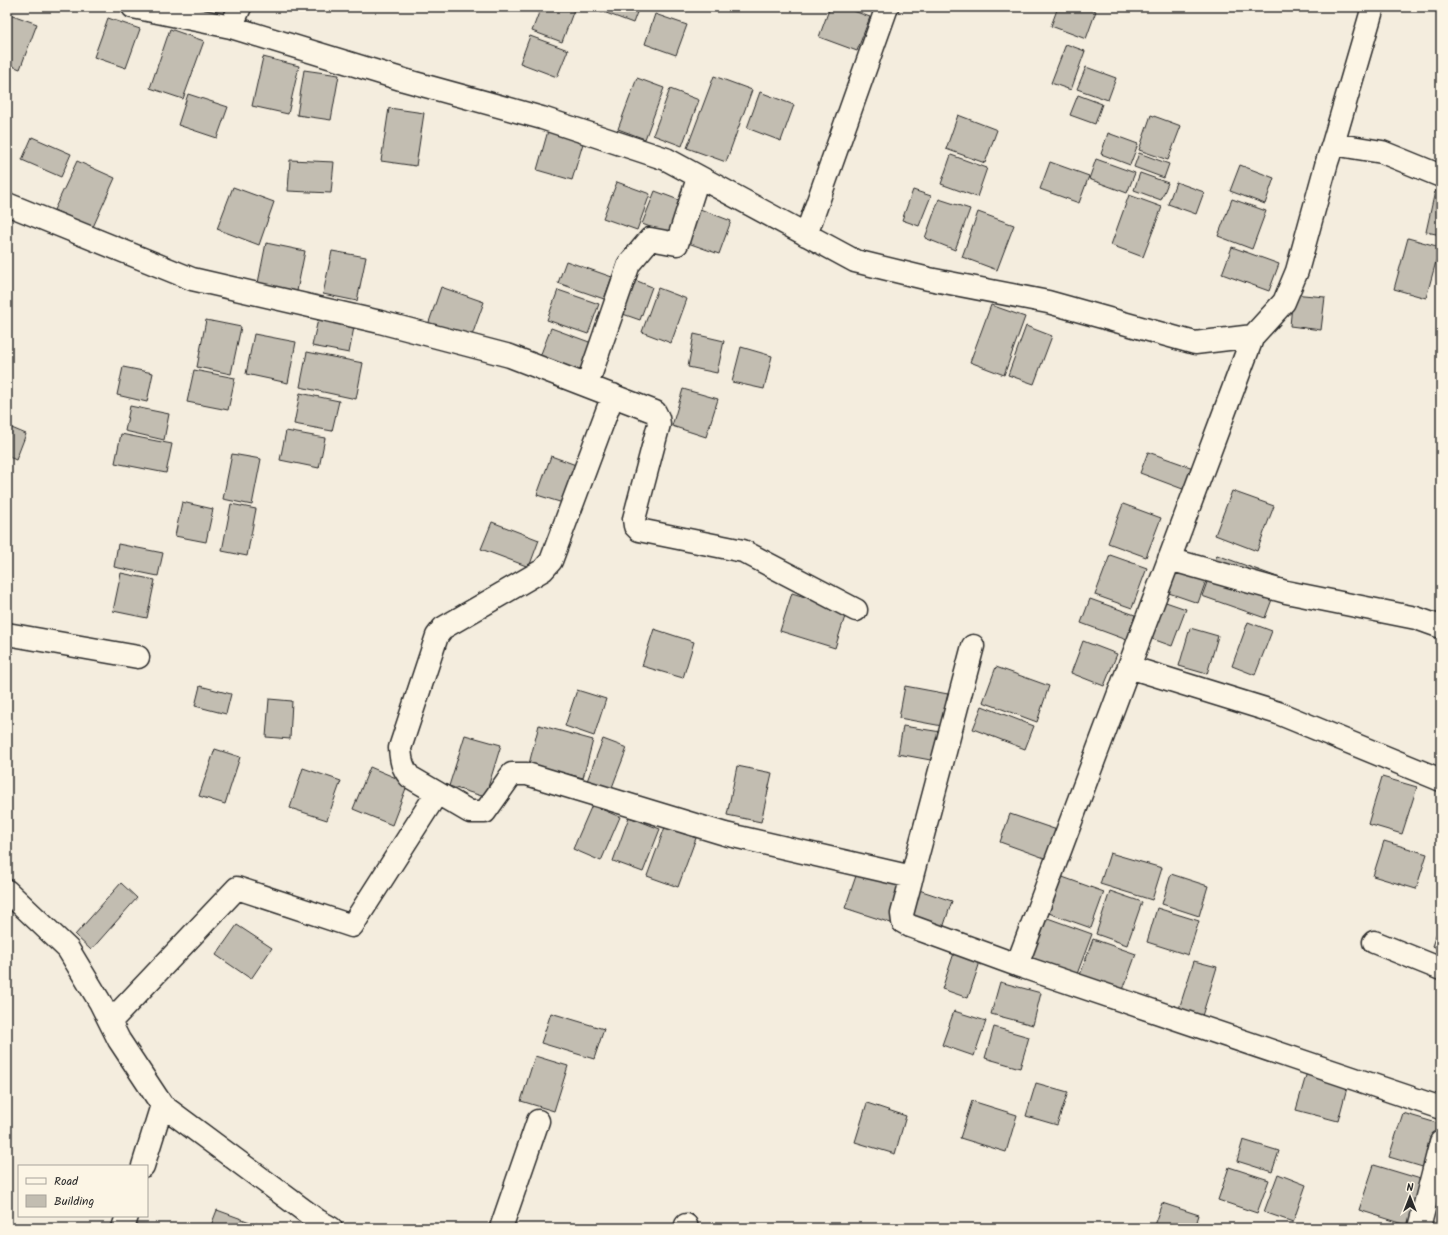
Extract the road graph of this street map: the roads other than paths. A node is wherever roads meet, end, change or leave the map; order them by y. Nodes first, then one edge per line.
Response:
1 (133, 7) edge
2 (240, 7) edge
3 (887, 7) edge
4 (1373, 7) edge
5 (231, 27) junction
6 (1333, 144) junction
7 (1441, 176) edge
8 (698, 178) junction
9 (7, 204) edge
10 (806, 235) junction
11 (1253, 336) junction
12 (587, 385) junction
13 (612, 395) junction
14 (1169, 559) junction
15 (856, 610) dead end
16 (1441, 627) edge
17 (7, 634) edge
18 (973, 646) dead end
19 (138, 657) dead end
20 (1129, 667) junction
21 (1441, 780) edge
22 (437, 793) junction
23 (912, 877) junction
24 (7, 891) edge
25 (1374, 942) dead end
26 (1017, 965) junction
27 (1441, 969) edge
28 (110, 1022) junction
29 (162, 1105) junction
30 (1441, 1108) edge
31 (538, 1121) dead end
32 (1441, 1142) edge
33 (143, 1165) edge
34 (127, 1217) edge
35 (123, 1228) edge
36 (331, 1228) edge
37 (501, 1228) edge
38 (1419, 1228) edge

1 - 5 street
2 - 5 street
3 - 10 street
4 - 6 street
5 - 8 street
6 - 7 street
6 - 11 street
8 - 10 street
8 - 12 street
9 - 12 street
10 - 11 street
11 - 14 street
12 - 13 street
13 - 15 street
13 - 22 street
14 - 16 street
14 - 20 street
17 - 19 street
18 - 23 street
20 - 21 street
20 - 26 street
22 - 23 street
22 - 28 street
23 - 26 street
24 - 28 street
25 - 27 street
26 - 30 street
28 - 29 street
29 - 33 street
29 - 36 street
31 - 37 street
32 - 38 street
34 - 35 street

